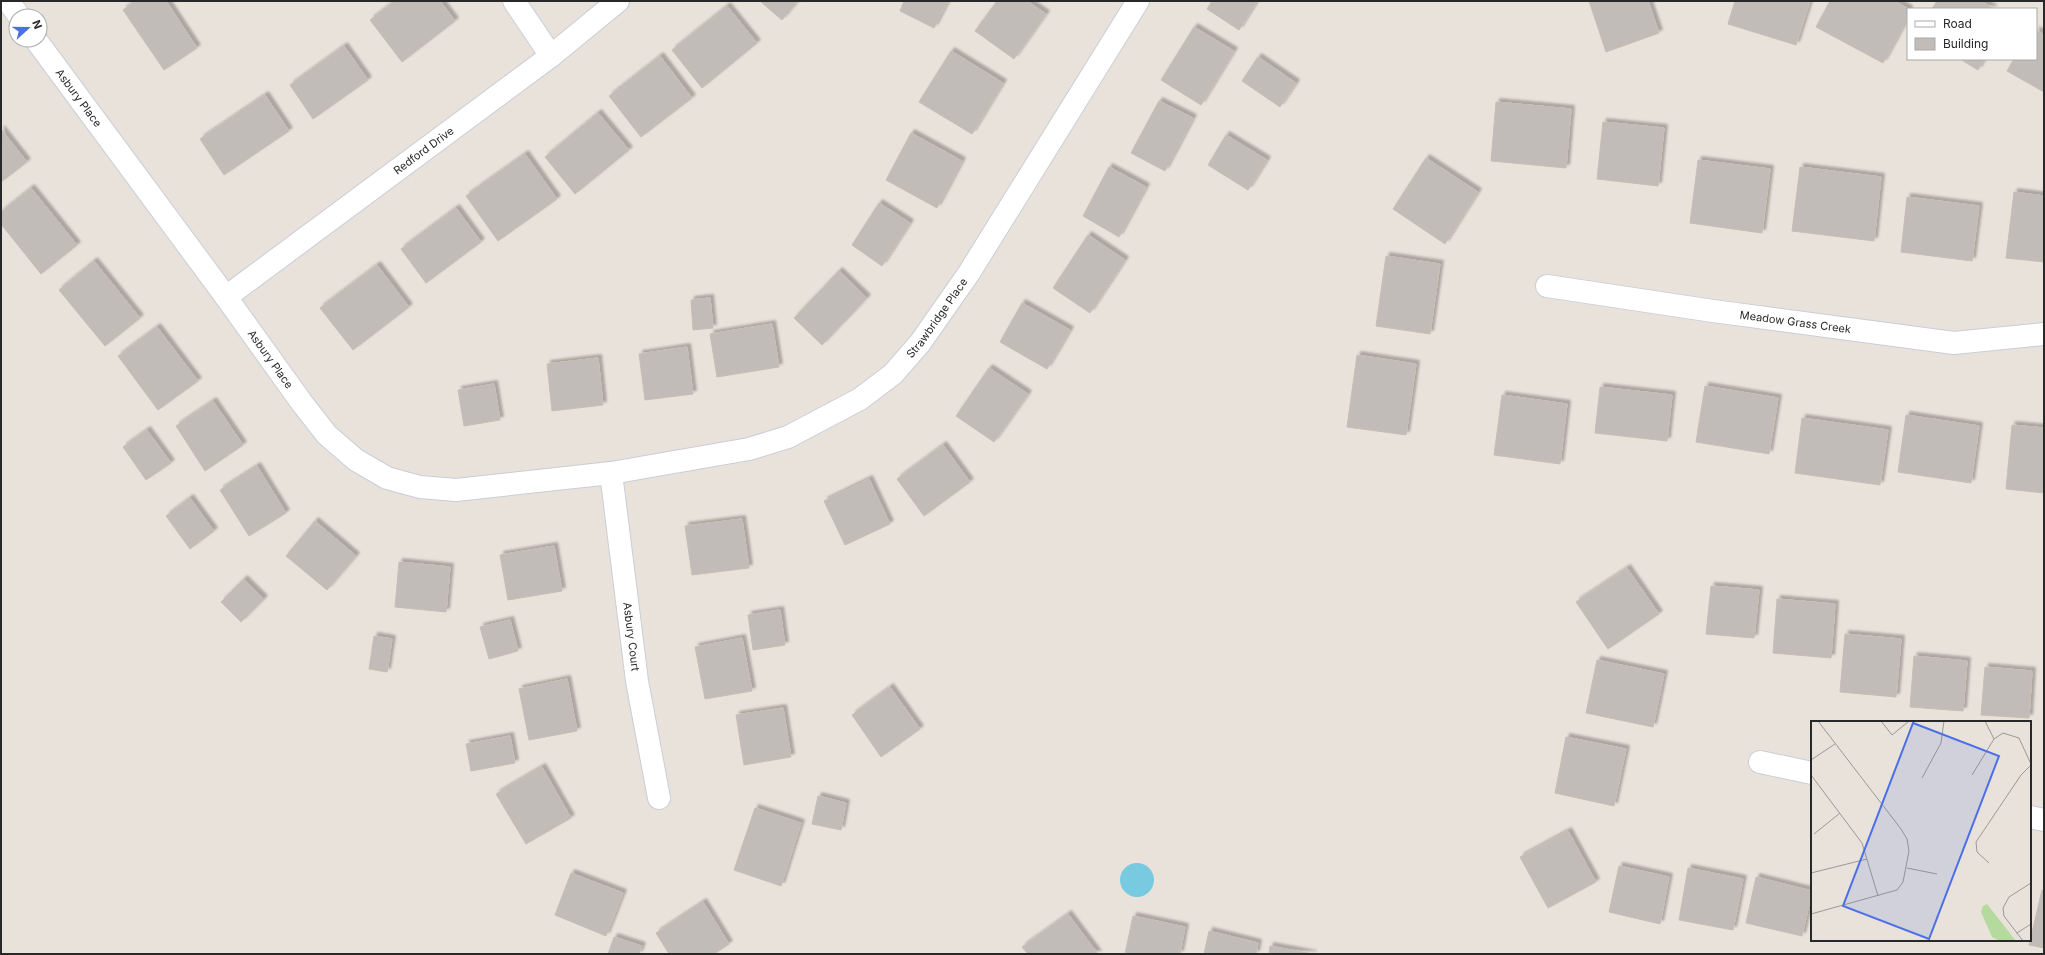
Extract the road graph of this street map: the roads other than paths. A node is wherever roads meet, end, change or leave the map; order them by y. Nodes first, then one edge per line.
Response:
1 (514, 1) edge
2 (618, 1) edge
3 (1138, 1) edge
4 (42, 48) edge
5 (551, 56) junction
6 (1547, 286) dead end
7 (226, 296) junction
8 (2044, 334) edge
9 (611, 473) junction
10 (1760, 762) dead end
11 (1811, 773) edge
12 (659, 798) dead end
13 (2031, 817) edge
14 (2044, 820) edge

1 - 5 street
2 - 5 street, Redford Drive
3 - 9 street, Strawbridge Place
4 - 7 street, Asbury Place
5 - 7 street, Redford Drive
6 - 8 street, Meadow Grass Creek
7 - 9 street, Asbury Place
9 - 12 street, Asbury Court
10 - 11 street
13 - 14 street

